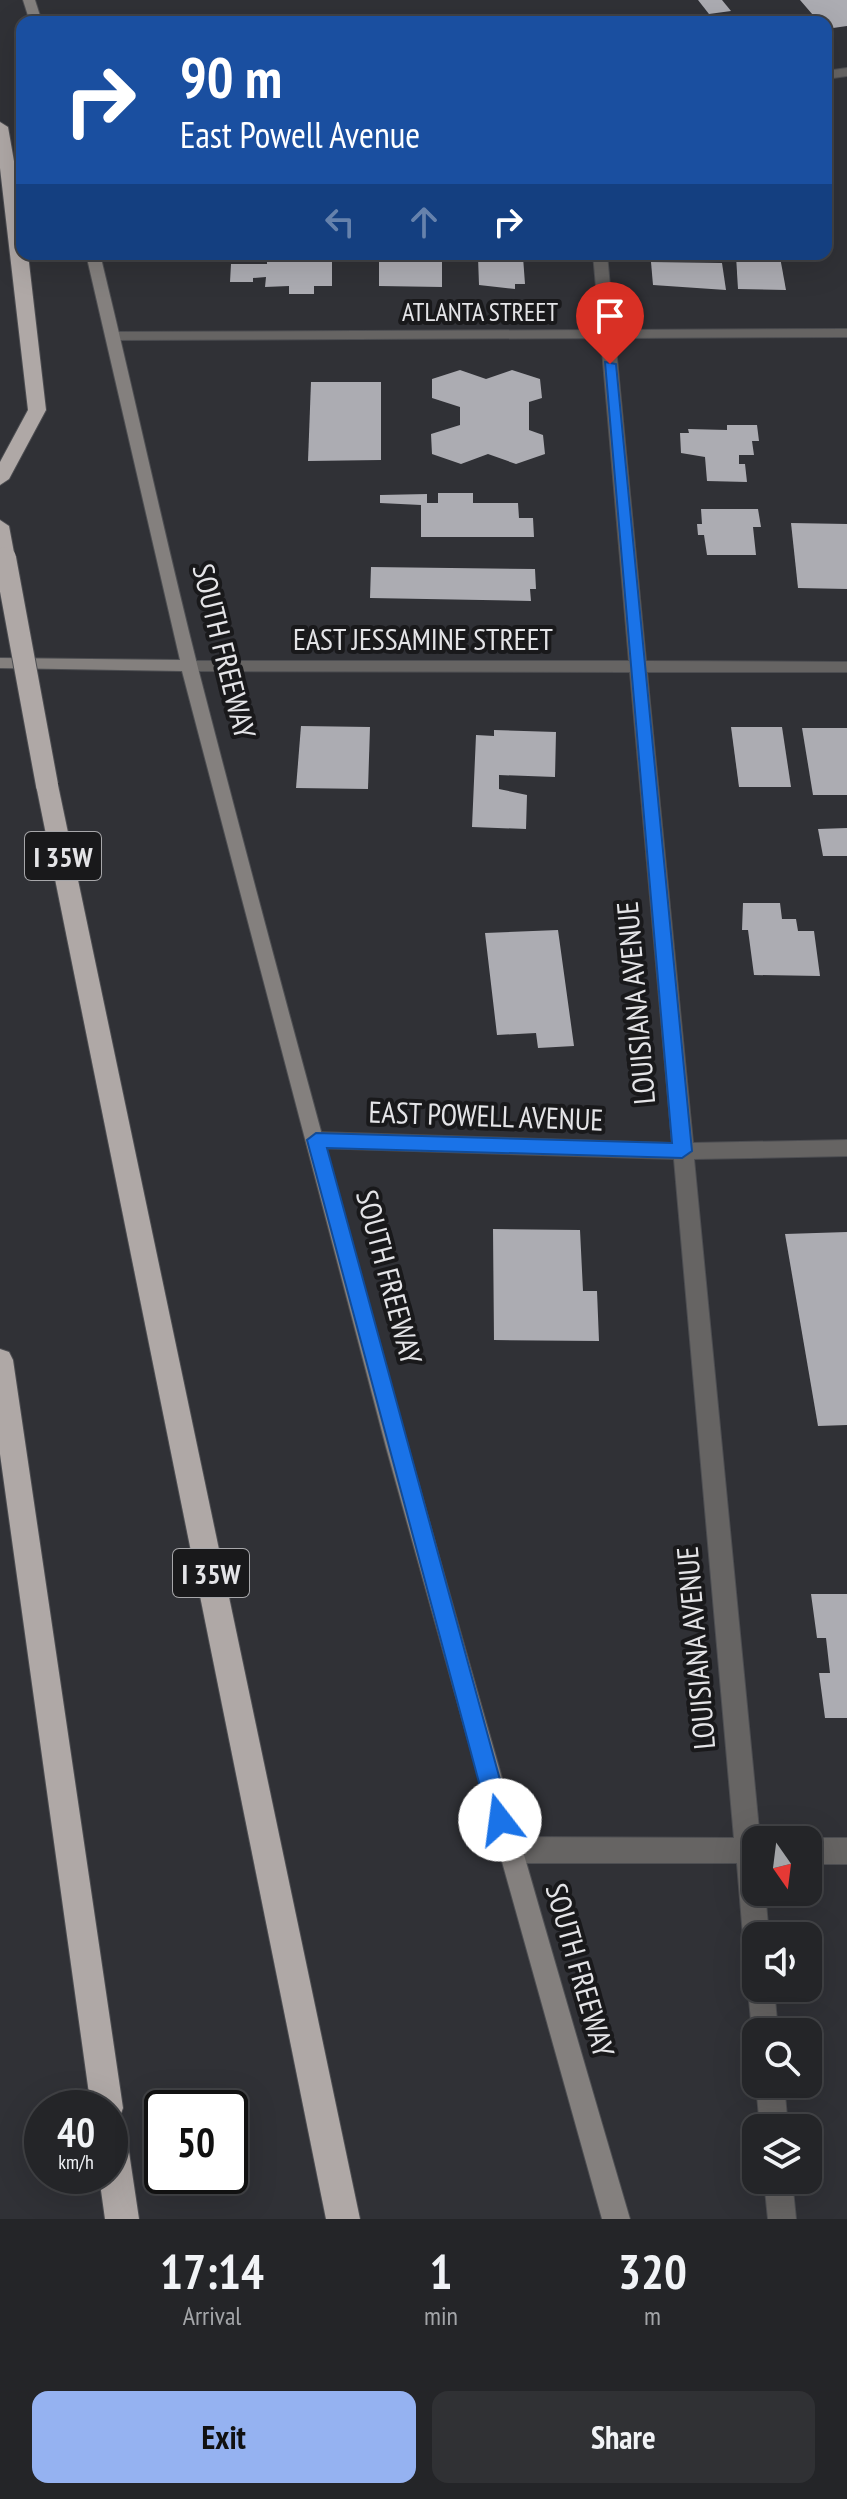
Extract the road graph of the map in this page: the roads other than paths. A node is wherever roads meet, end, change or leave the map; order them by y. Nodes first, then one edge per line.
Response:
1 (0, 127) edge
2 (16, 225) edge
3 (20, 260) edge
4 (94, 260) edge
5 (601, 260) edge
6 (847, 333) edge
7 (607, 334) junction
8 (113, 336) junction
9 (0, 479) edge
10 (0, 526) edge
11 (0, 663) edge
12 (190, 666) junction
13 (638, 666) junction
14 (847, 667) edge
15 (316, 1140) junction
16 (847, 1148) edge
17 (682, 1151) junction
18 (0, 1360) edge
19 (750, 1826) edge
20 (508, 1850) junction
21 (742, 1851) edge
22 (822, 1851) edge
23 (847, 1851) edge
24 (104, 2090) edge
25 (119, 2194) edge
26 (779, 2194) edge
27 (122, 2219) edge
28 (343, 2219) edge
29 (616, 2219) edge
30 (782, 2219) edge

1 - 2 highway
3 - 9 highway
4 - 8 main road, SOUTH FREEWAY
5 - 7 street, LOUISIANA AVENUE
6 - 7 street, ATLANTA STREET
7 - 8 street, ATLANTA STREET
7 - 13 street, LOUISIANA AVENUE
8 - 12 main road, SOUTH FREEWAY
10 - 28 highway, I 35W, bridge
11 - 12 main road, EAST JESSAMINE STREET
12 - 13 street, EAST JESSAMINE STREET
12 - 15 main road, SOUTH FREEWAY
13 - 14 street, EAST JESSAMINE STREET
13 - 17 street, LOUISIANA AVENUE
15 - 17 street, EAST POWELL AVENUE
15 - 20 main road, SOUTH FREEWAY
16 - 17 street, EAST POWELL AVENUE
17 - 19 street, LOUISIANA AVENUE
18 - 24 highway
20 - 21 street
20 - 29 main road, SOUTH FREEWAY
22 - 23 street
25 - 27 highway
26 - 30 street

